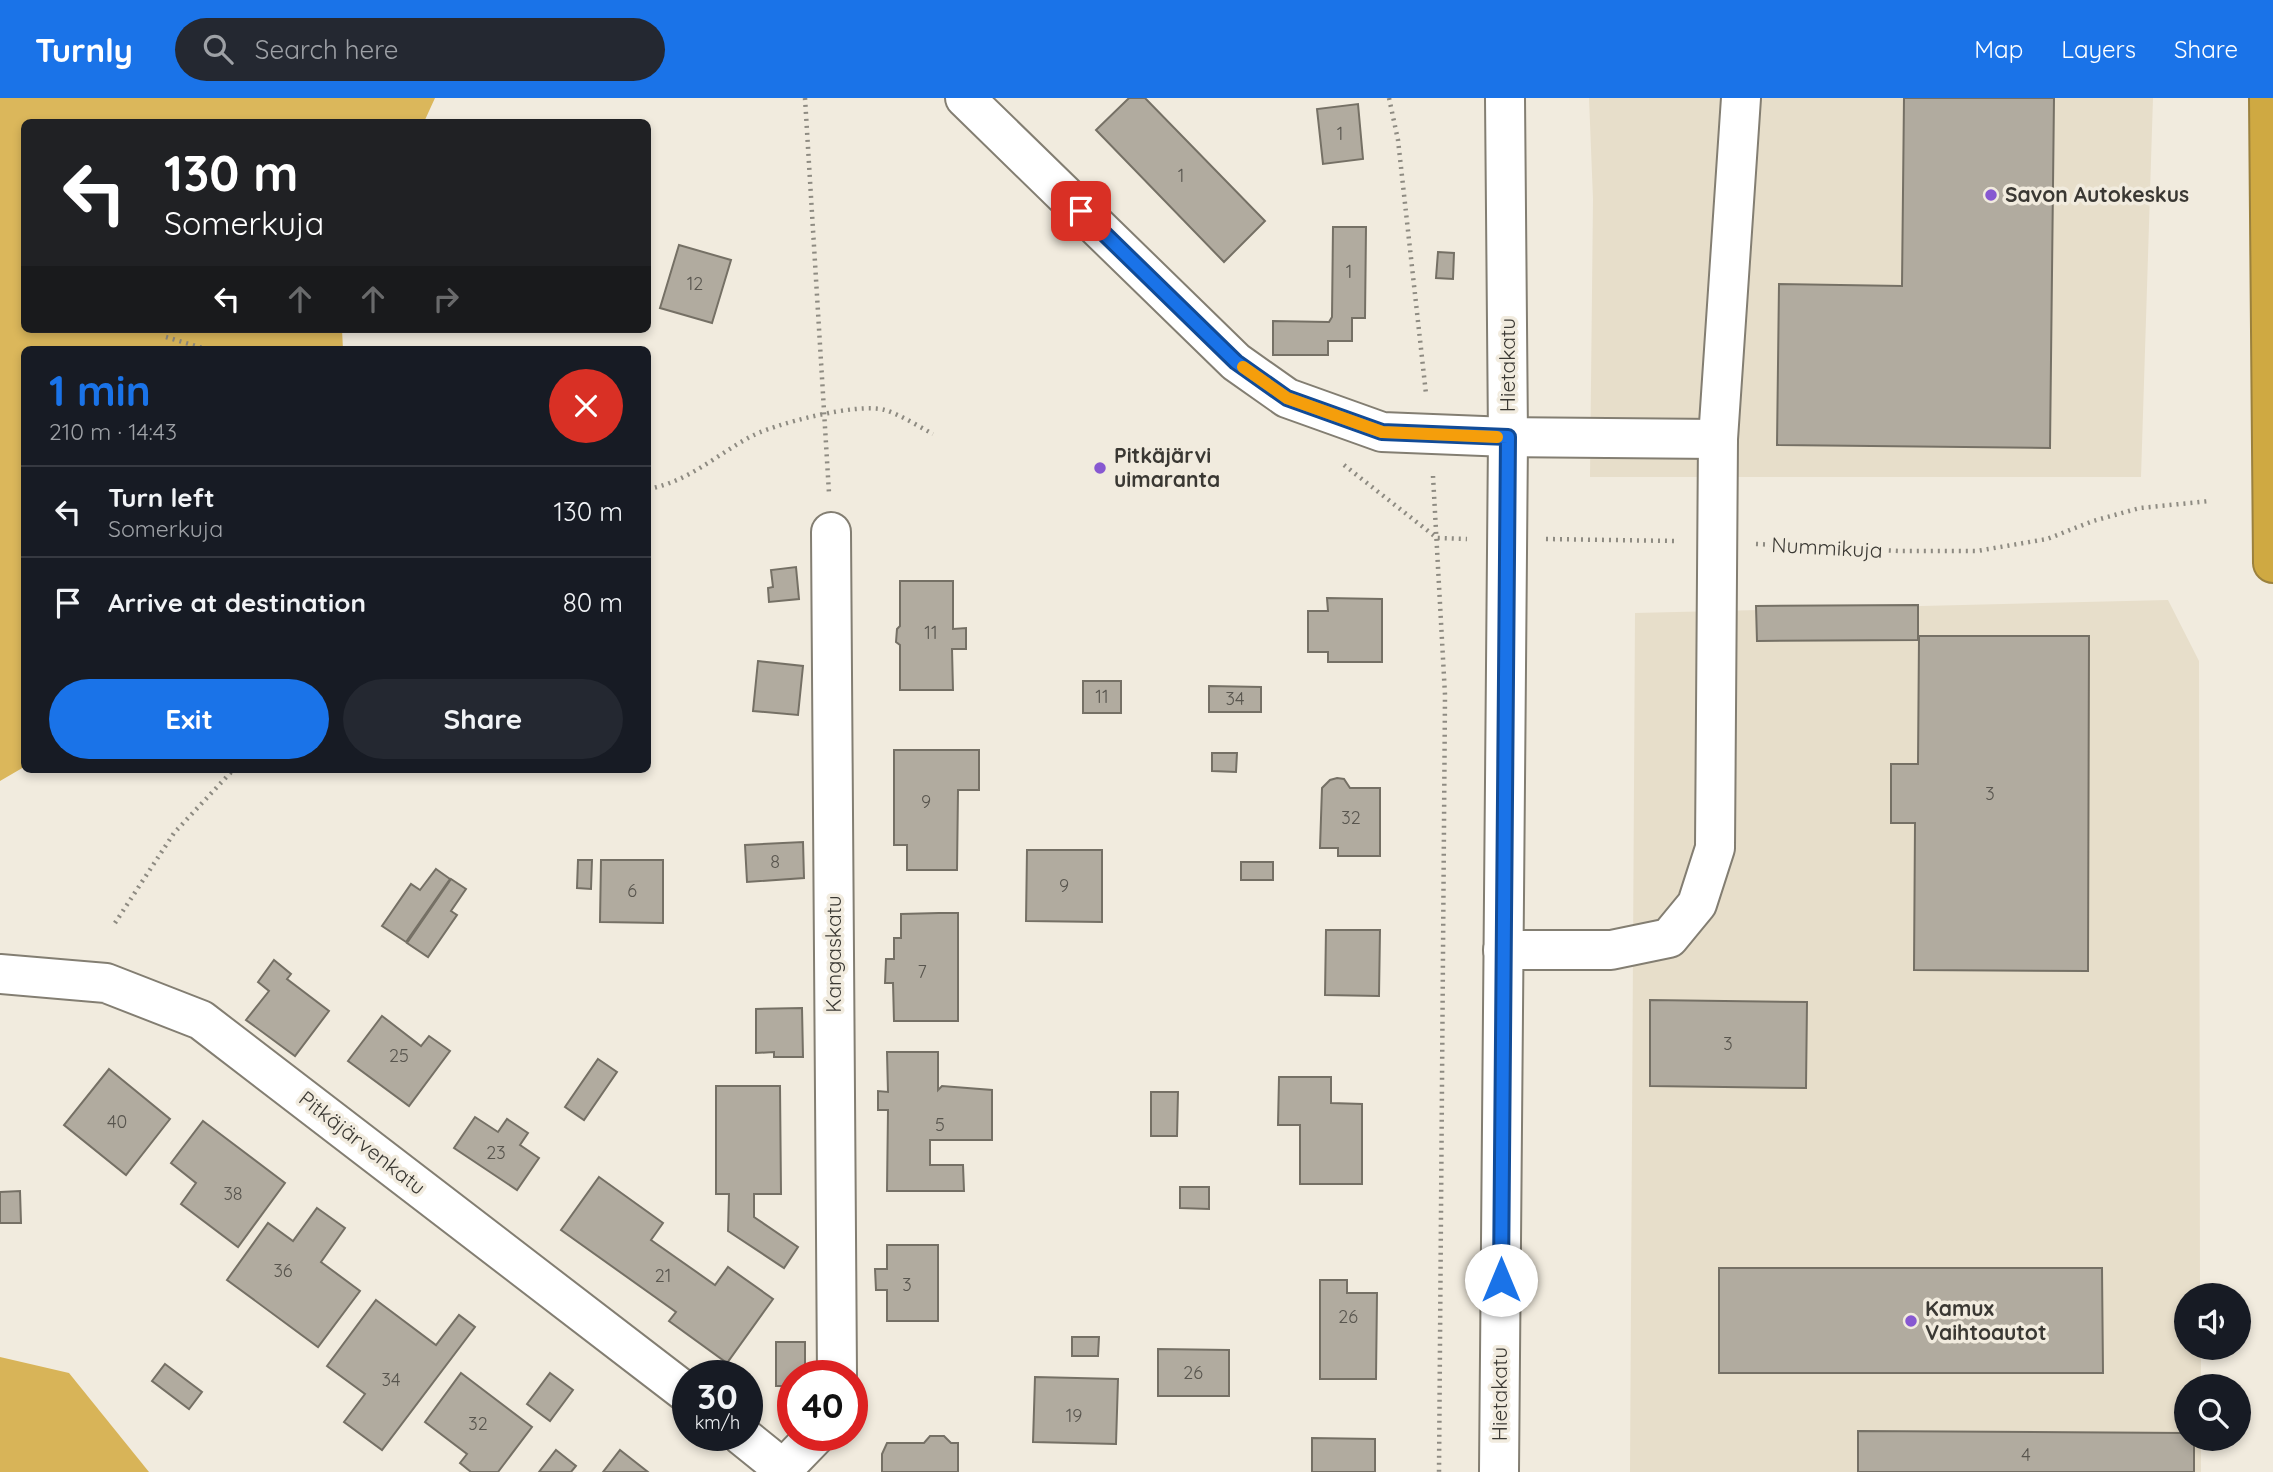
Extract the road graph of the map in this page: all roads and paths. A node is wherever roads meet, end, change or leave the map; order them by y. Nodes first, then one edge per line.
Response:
1 (805, 98) edge
2 (965, 98) edge
3 (1389, 98) edge
4 (1505, 98) edge
5 (1741, 98) edge
6 (2269, 98) edge
7 (166, 337) dead end
8 (196, 346) edge
9 (824, 413) junction
10 (933, 434) dead end
11 (1431, 436) junction
12 (1508, 437) junction
13 (1718, 439) junction
14 (1334, 457) dead end
15 (651, 488) edge
16 (2210, 501) dead end
17 (831, 532) joint
18 (1437, 538) junction
19 (1507, 539) junction
20 (1719, 542) junction
21 (2273, 563) edge
22 (230, 773) edge
23 (115, 923) dead end
24 (1503, 950) junction
25 (0, 974) edge
26 (837, 1360) edge
27 (672, 1382) edge
28 (761, 1451) edge
29 (802, 1451) edge
30 (785, 1470) edge
31 (1439, 1472) edge
32 (1499, 1472) edge

1 - 9 path
2 - 11 street
3 - 11 path
4 - 12 street, Hietakatu
5 - 13 street
6 - 21 highway
7 - 8 path
9 - 10 path
9 - 15 path
9 - 17 path
11 - 12 street
11 - 18 path
12 - 13 street
12 - 19 street, Hietakatu
13 - 20 street
14 - 18 path
16 - 20 path, Nummikuja
17 - 26 street, Kangaskatu
18 - 19 path, Nummikuja
18 - 31 path
19 - 20 path, Nummikuja
19 - 24 street, Hietakatu
20 - 24 street
22 - 23 path
24 - 32 street, Hietakatu
25 - 27 street, Pitkäjärvenkatu
28 - 30 street
29 - 30 street

